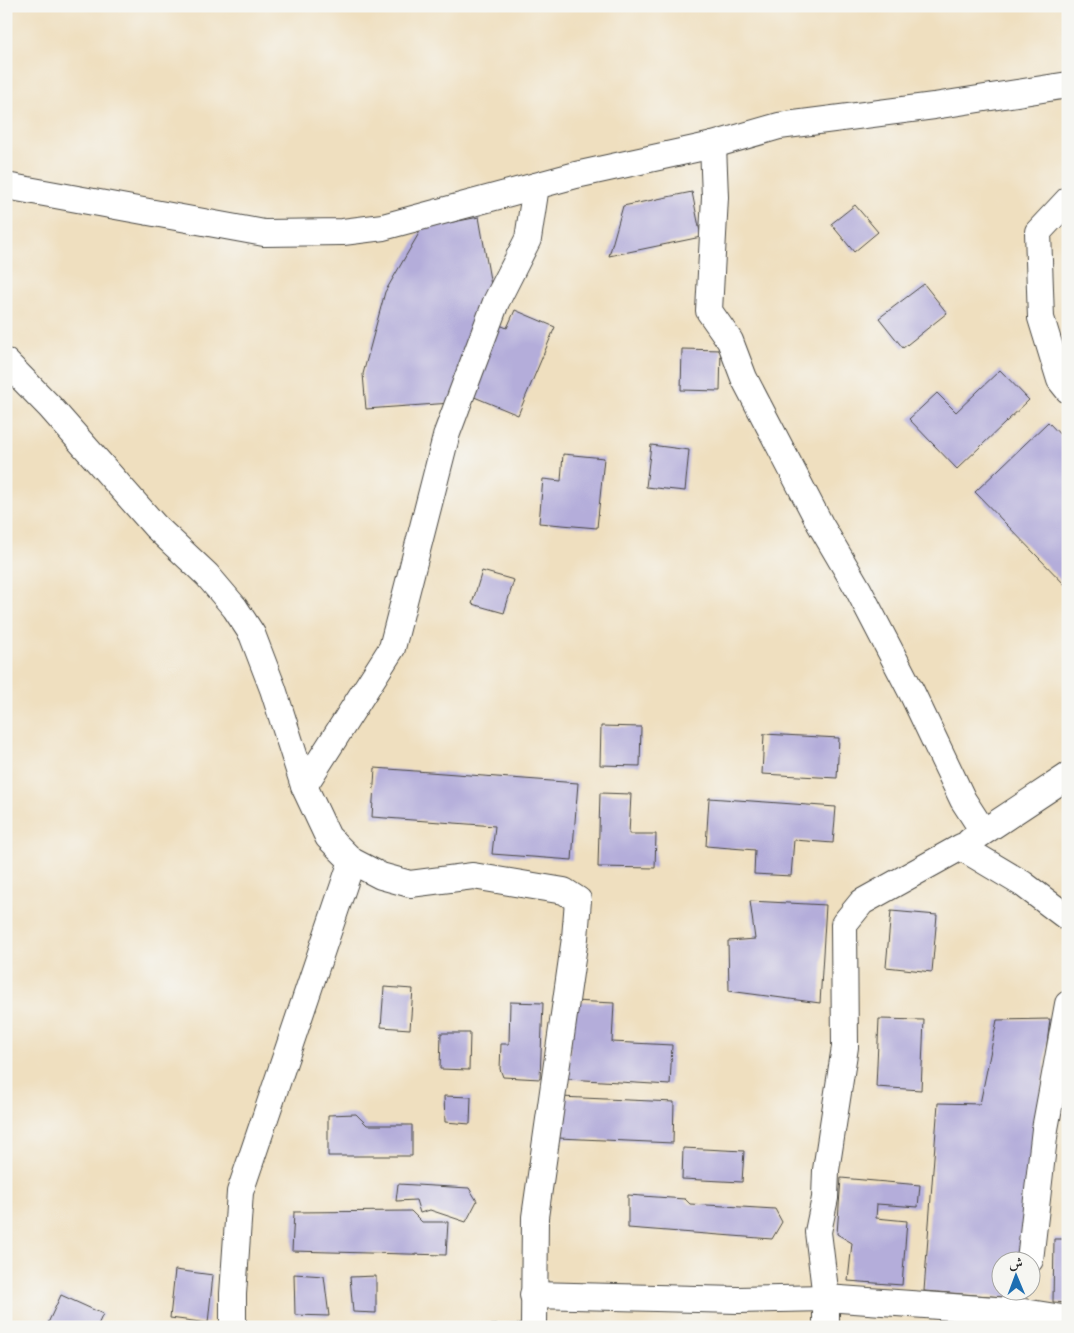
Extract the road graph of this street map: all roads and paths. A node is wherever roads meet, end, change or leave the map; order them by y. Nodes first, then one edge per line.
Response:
1 (1068, 85) edge
2 (712, 145) junction
3 (6, 186) edge
4 (536, 186) junction
5 (1068, 200) edge
6 (6, 362) edge
7 (1068, 390) edge
8 (1068, 776) edge
9 (304, 786) junction
10 (983, 831) junction
11 (961, 847) junction
12 (352, 861) junction
13 (1068, 918) edge
14 (1068, 1004) edge
15 (1031, 1250) edge
16 (533, 1295) junction
17 (826, 1298) junction
18 (1025, 1310) edge
19 (1068, 1319) edge
20 (233, 1327) edge
21 (534, 1327) edge
22 (826, 1327) edge

1 - 2 street
2 - 4 street
2 - 10 street
3 - 4 street
4 - 9 street
5 - 7 street
6 - 9 street
8 - 10 street
9 - 12 street
10 - 11 street
11 - 13 street
11 - 17 street
12 - 16 street
12 - 20 street
14 - 15 street
16 - 17 street
16 - 21 street
17 - 18 street
17 - 22 street
18 - 19 street

